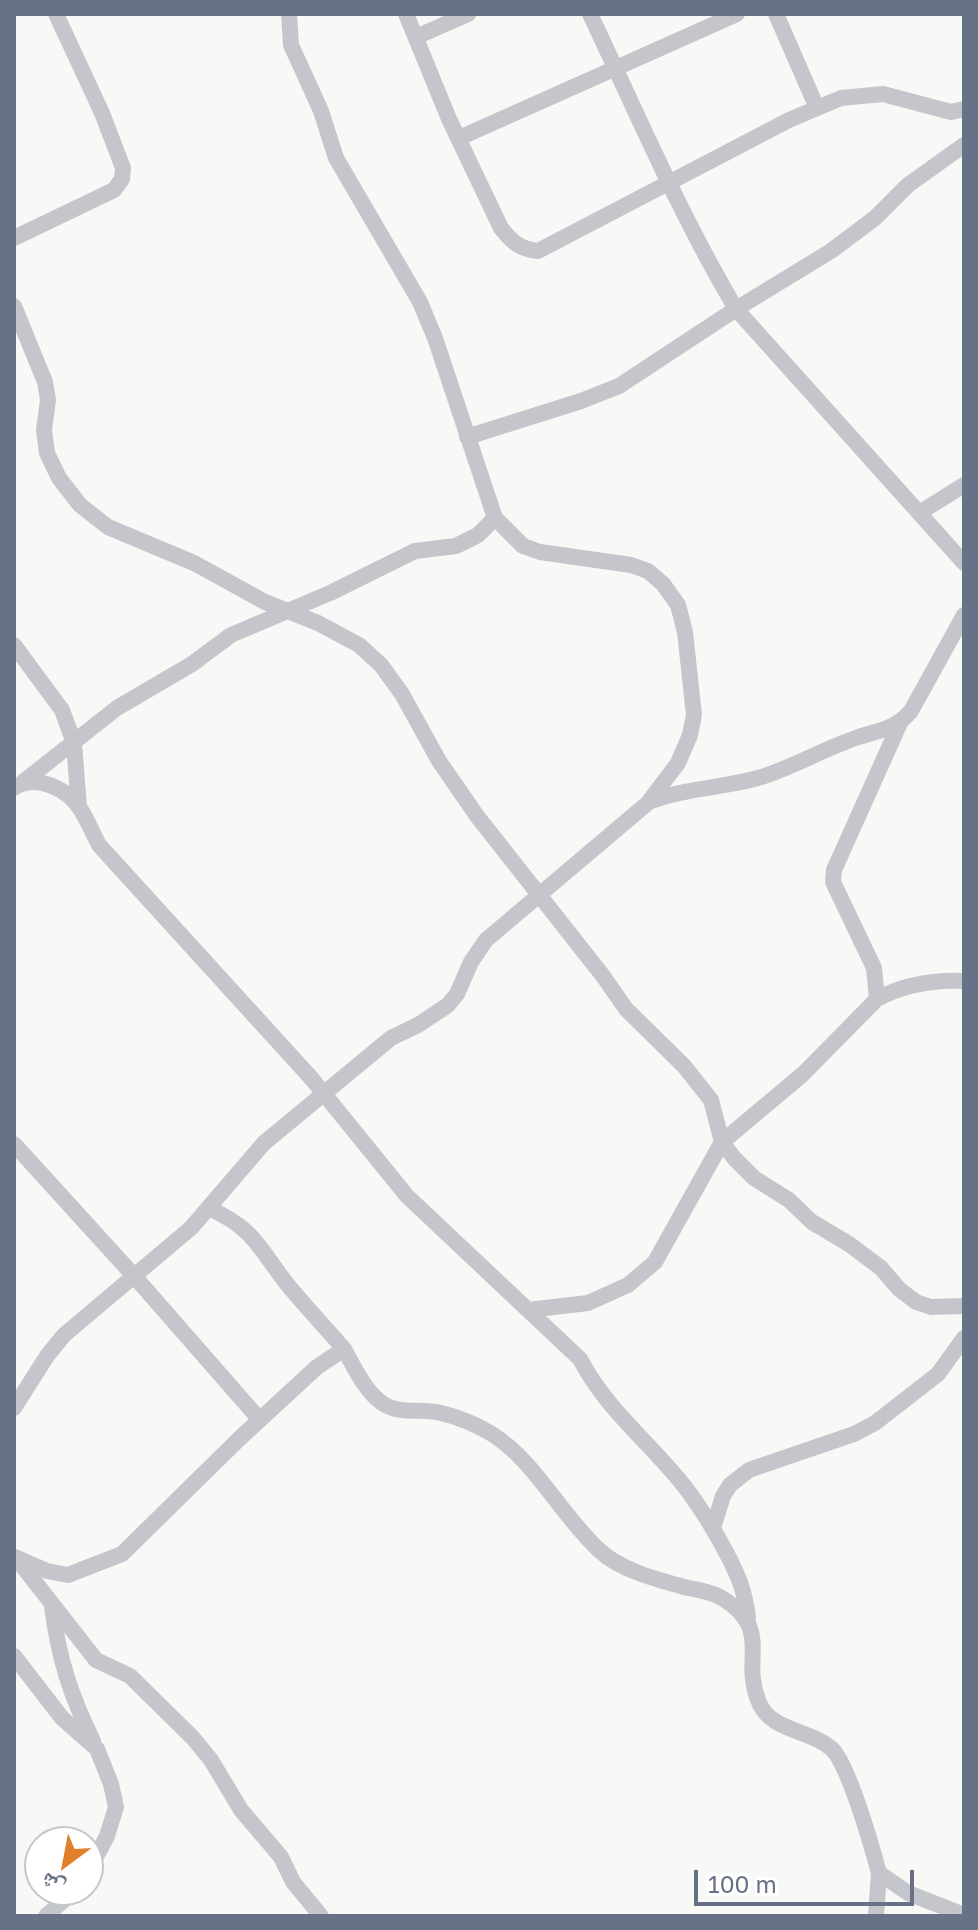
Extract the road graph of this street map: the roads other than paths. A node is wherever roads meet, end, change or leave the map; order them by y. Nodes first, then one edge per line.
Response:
1 (56, 14) edge
2 (289, 14) edge
3 (406, 14) edge
4 (468, 14) edge
5 (590, 14) edge
6 (737, 14) edge
7 (776, 14) edge
8 (416, 37) junction
9 (615, 67) junction
10 (817, 108) junction
11 (964, 109) edge
12 (459, 138) junction
13 (964, 145) edge
14 (669, 182) junction
15 (14, 238) edge
16 (14, 306) edge
17 (736, 309) junction
18 (467, 437) junction
19 (964, 485) edge
20 (919, 513) junction
21 (495, 518) junction
22 (964, 563) edge
23 (285, 610) junction
24 (964, 615) edge
25 (14, 645) edge
26 (900, 723) junction
27 (74, 743) junction
28 (18, 785) edge
29 (649, 802) junction
30 (79, 807) junction
31 (538, 894) junction
32 (964, 981) edge
33 (877, 999) junction
34 (324, 1093) junction
35 (722, 1142) junction
36 (14, 1144) edge
37 (208, 1208) junction
38 (135, 1277) junction
39 (964, 1306) edge
40 (528, 1310) junction
41 (964, 1338) edge
42 (344, 1349) junction
43 (14, 1408) edge
44 (260, 1420) junction
45 (713, 1528) junction
46 (14, 1556) edge
47 (52, 1606) junction
48 (748, 1618) junction
49 (14, 1656) edge
50 (97, 1749) junction
51 (104, 1842) edge
52 (879, 1873) junction
53 (964, 1915) edge
54 (321, 1916) edge
55 (876, 1916) edge

1 - 15 street
2 - 18 street
3 - 8 street
4 - 8 street
5 - 9 street
6 - 9 street
7 - 10 street
8 - 12 street
9 - 12 street
9 - 14 street
10 - 11 street
10 - 14 street
12 - 14 street
13 - 17 street
14 - 17 street
16 - 23 street
17 - 18 street
17 - 20 street
18 - 21 street
19 - 20 street
20 - 22 street
21 - 23 street
21 - 29 street
23 - 27 street
23 - 31 street
24 - 26 street
25 - 27 street
26 - 29 street
26 - 33 street
27 - 28 street
27 - 30 street
28 - 30 street
29 - 31 street
30 - 34 street
31 - 34 street
31 - 35 street
32 - 33 street
33 - 35 street
34 - 37 street
34 - 40 street
35 - 39 street
35 - 40 street
36 - 38 street
37 - 38 street
37 - 42 street
38 - 43 street
38 - 44 street
40 - 45 street
41 - 45 street
42 - 44 street
42 - 48 street
44 - 46 street
45 - 48 street
46 - 47 street
47 - 50 street
47 - 54 street
48 - 52 street
49 - 50 street
50 - 51 street
52 - 53 street
52 - 55 street

